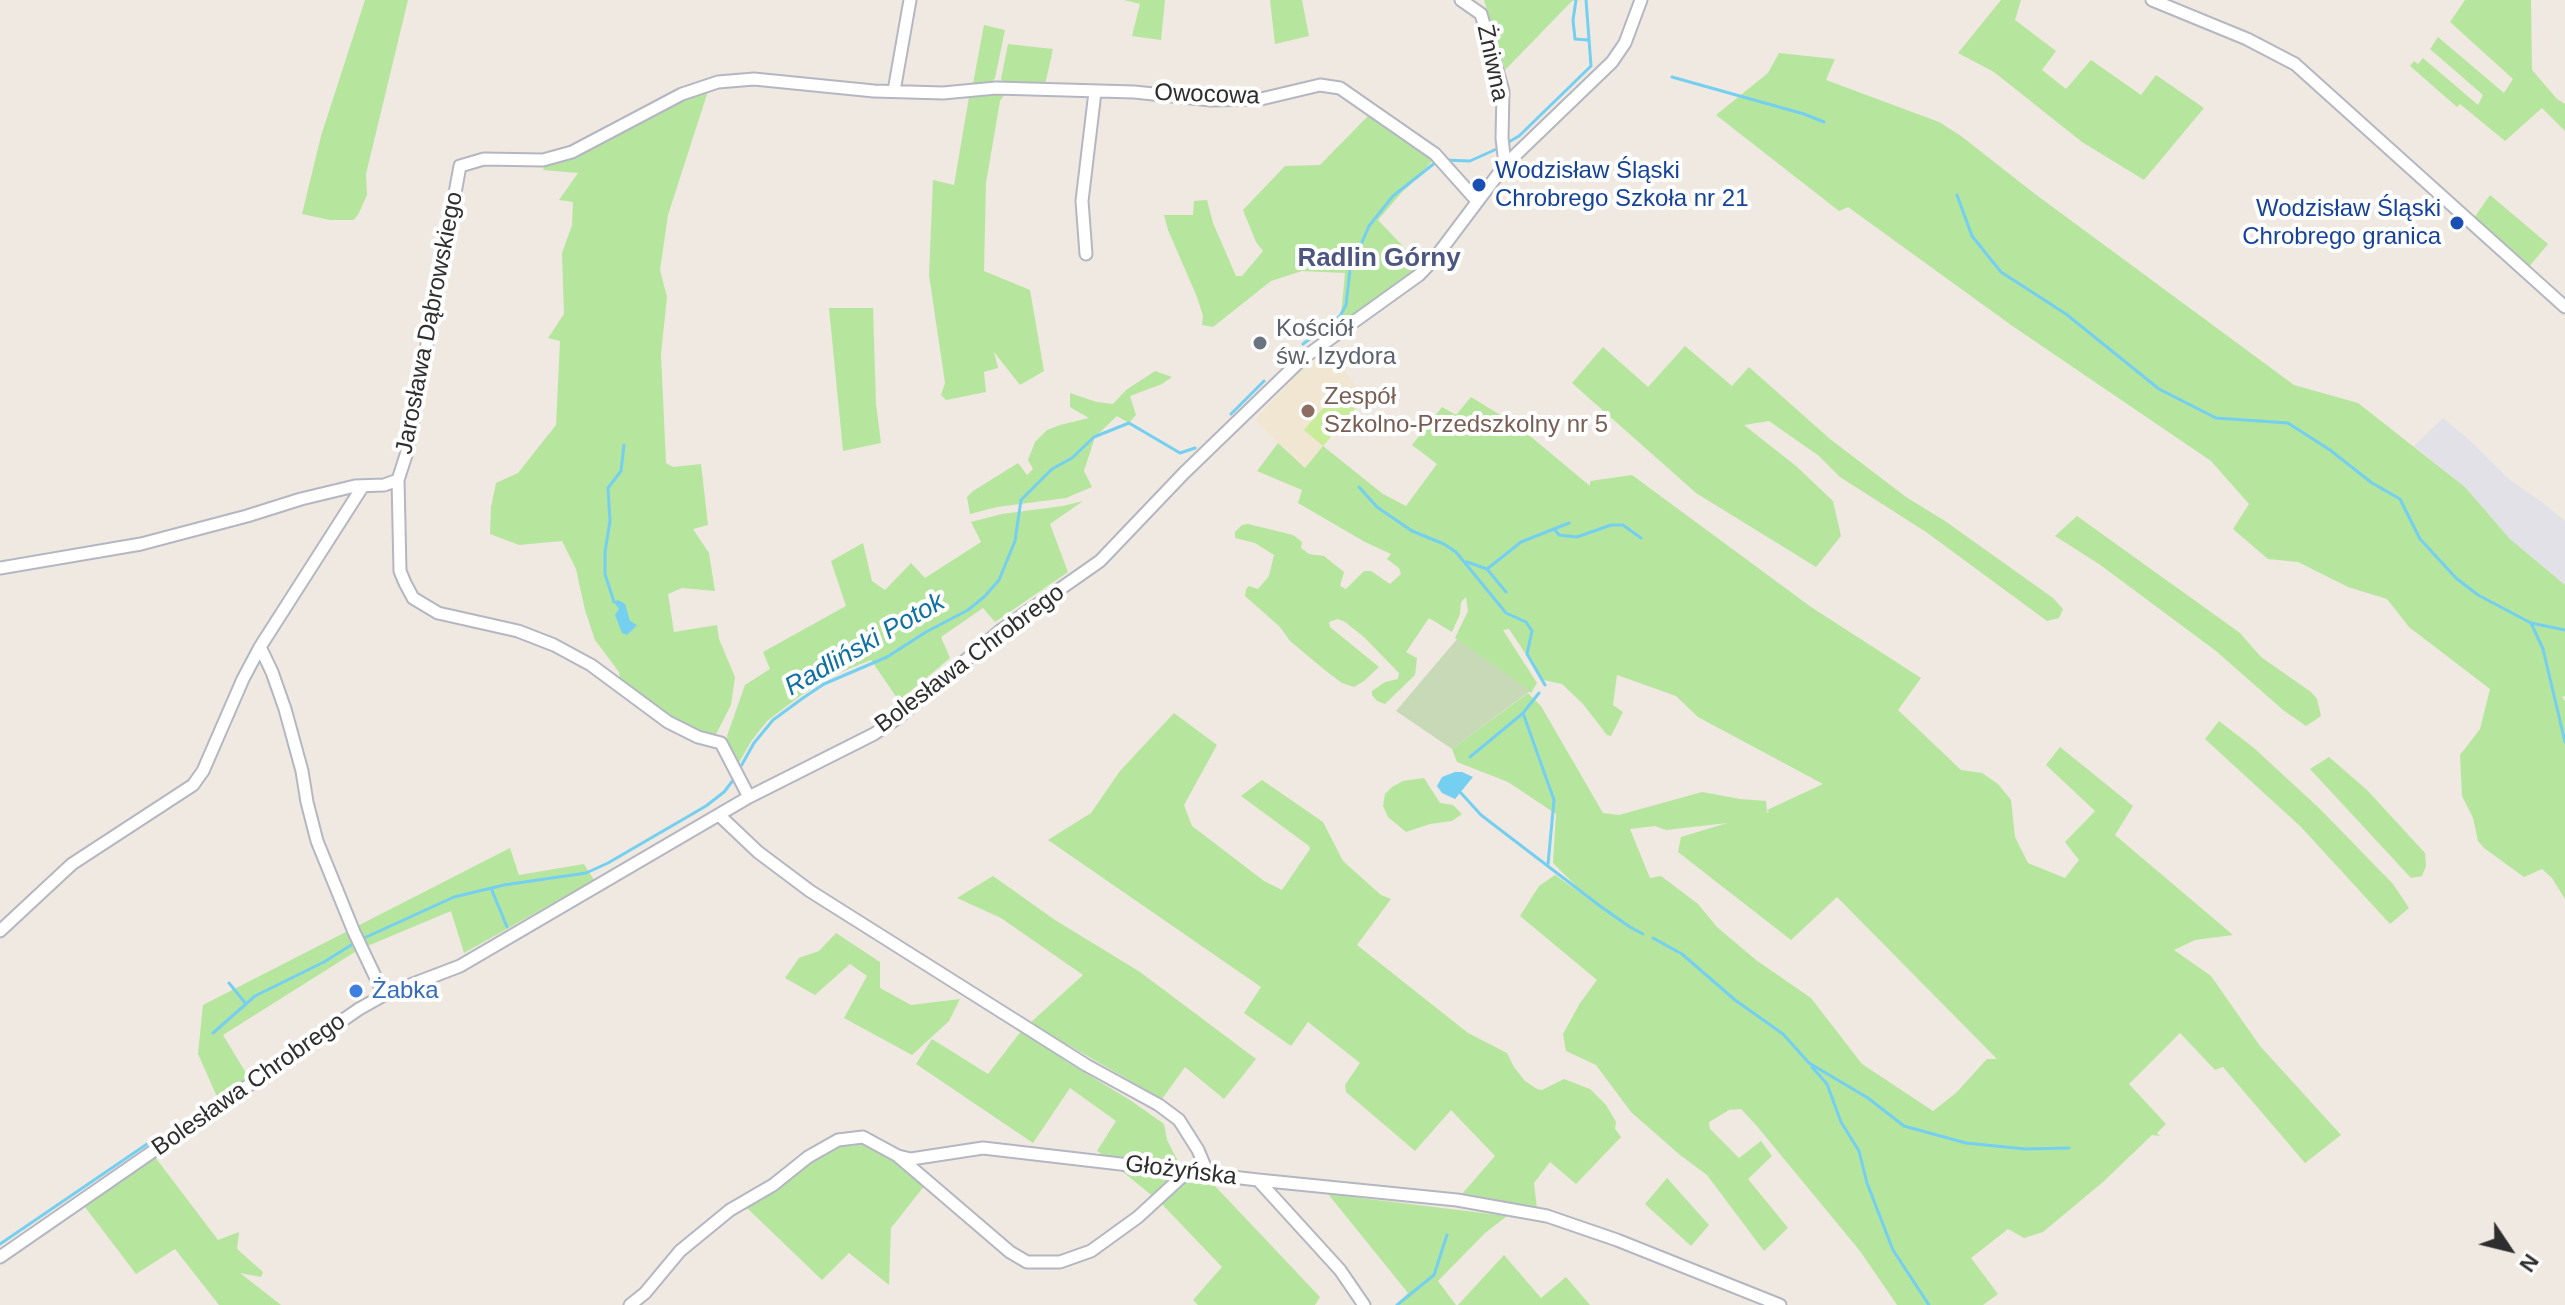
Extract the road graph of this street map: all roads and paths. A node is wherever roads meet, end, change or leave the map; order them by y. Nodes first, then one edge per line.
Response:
1 (910, 0) edge
2 (1461, 0) edge
3 (1641, 0) edge
4 (2152, 0) edge
5 (894, 91) junction
6 (1095, 92) junction
7 (1505, 165) junction
8 (460, 166) joint
9 (1477, 201) junction
10 (1086, 254) dead end
11 (2565, 307) edge
12 (398, 480) junction
13 (363, 486) junction
14 (0, 568) edge
15 (260, 647) junction
16 (749, 797) junction
17 (719, 815) junction
18 (0, 931) edge
19 (384, 995) junction
20 (898, 1156) junction
21 (1187, 1172) junction
22 (1208, 1174) junction
23 (1258, 1180) junction
24 (0, 1257) edge
25 (630, 1305) edge
26 (1364, 1305) edge
27 (1780, 1305) edge

1 - 5 street
2 - 7 street, Żniwna
3 - 7 street, Bolesława Chrobrego
4 - 11 street
5 - 6 street, Owocowa
5 - 8 street, Owocowa
6 - 9 street, Owocowa
6 - 10 street
7 - 9 street, Bolesława Chrobrego
8 - 12 street, Jarosława Dąbrowskiego
9 - 16 street, Bolesława Chrobrego
12 - 13 street, Jarosława Dąbrowskiego
12 - 16 street, Jarosława Dąbrowskiego
13 - 14 street, Jarosława Dąbrowskiego
13 - 15 street
15 - 18 street
15 - 19 street
16 - 17 street, Bolesława Chrobrego
17 - 19 street, Bolesława Chrobrego
17 - 22 street
19 - 24 street, Bolesława Chrobrego
20 - 21 street, Głożyńska
20 - 21 street
20 - 25 street, Głożyńska
21 - 22 street, Głożyńska
22 - 23 street, Głożyńska
23 - 26 street
23 - 27 street, Głożyńska

